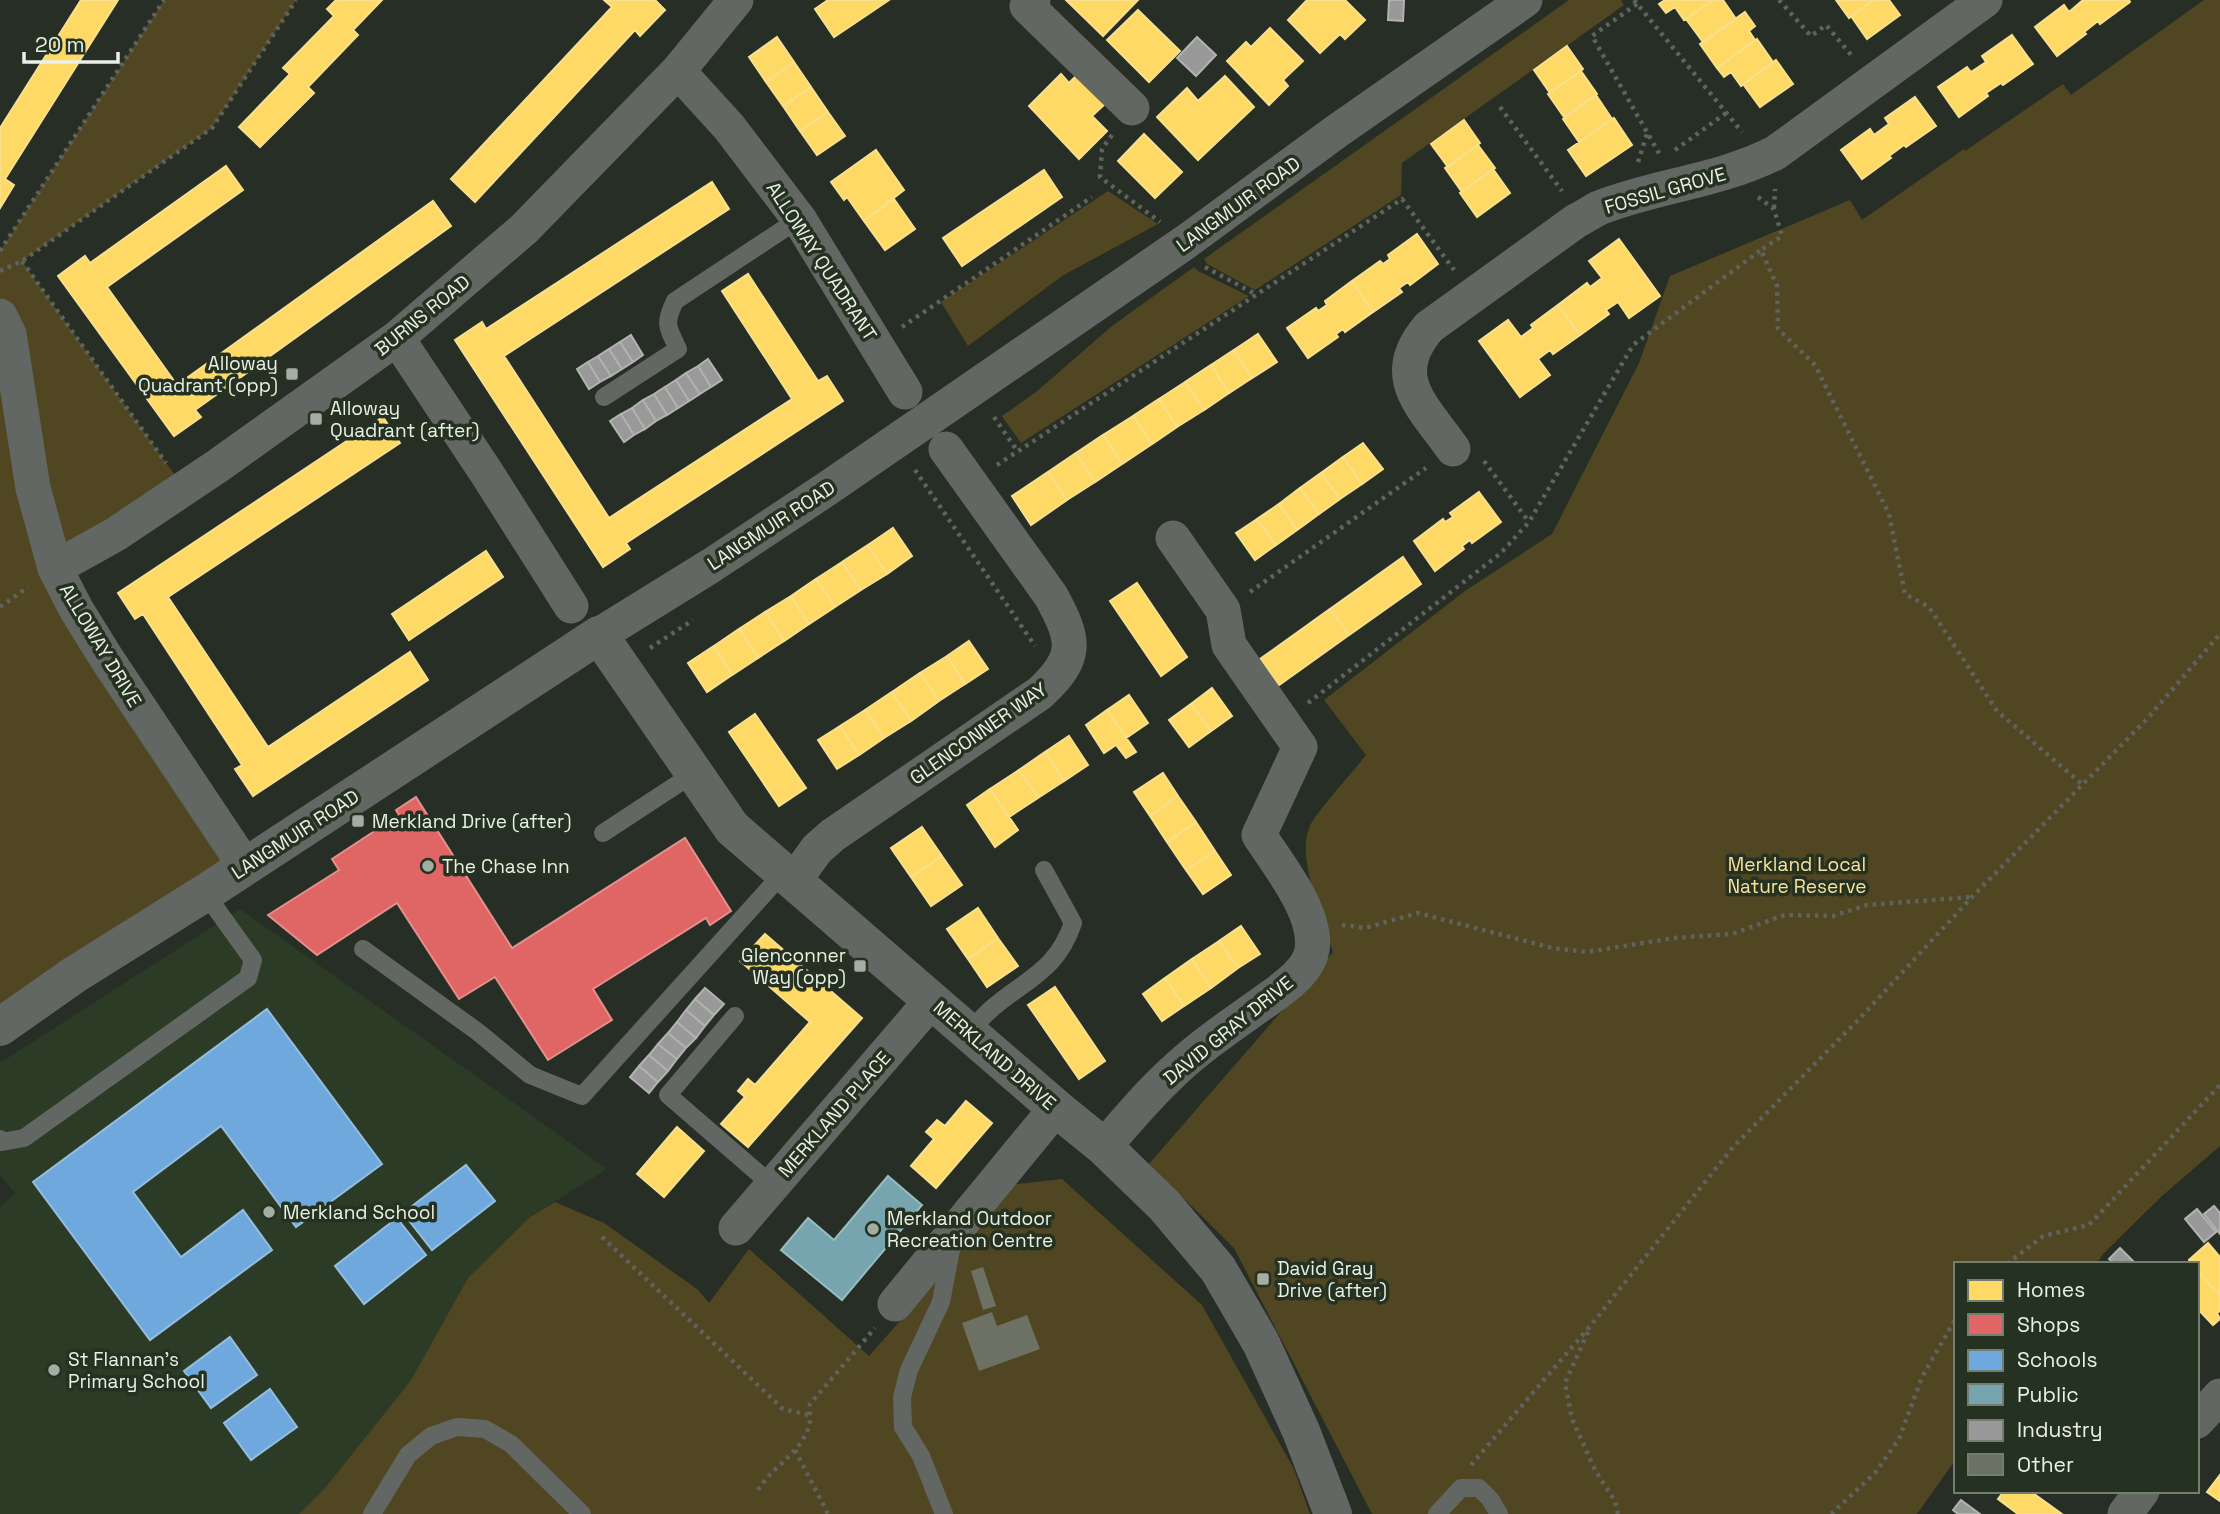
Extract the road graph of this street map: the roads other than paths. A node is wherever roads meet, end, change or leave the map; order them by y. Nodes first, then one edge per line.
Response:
1 (1033, 0) edge
2 (1525, 0) edge
3 (1985, 0) edge
4 (731, 2) edge
5 (678, 71) junction
6 (1132, 108) road end
7 (799, 219) junction
8 (0, 316) edge
9 (397, 338) junction
10 (10, 391) edge
11 (905, 392) dead end
12 (604, 397) dead end
13 (946, 449) dead end
14 (1453, 449) road end
15 (1174, 538) dead end
16 (55, 568) junction
17 (571, 606) dead end
18 (599, 635) junction
19 (693, 774) junction
20 (603, 833) dead end
21 (245, 866) junction
22 (1044, 870) dead end
23 (788, 878) junction
24 (205, 893) junction
25 (363, 949) dead end
26 (932, 1000) junction
27 (735, 1016) dead end
28 (0, 1027) edge
29 (970, 1033) junction
30 (1056, 1108) junction
31 (0, 1139) edge
32 (1104, 1147) junction
33 (772, 1185) junction
34 (736, 1228) dead end
35 (953, 1234) junction
36 (895, 1304) dead end
37 (2220, 1396) edge
38 (2199, 1419) edge
39 (2141, 1493) edge
40 (372, 1514) edge
41 (582, 1514) edge
42 (944, 1514) edge
43 (1334, 1514) edge
44 (1437, 1514) edge
45 (1499, 1514) edge
46 (2125, 1514) edge

1 - 6 street
2 - 18 street, LANGMUIR ROAD
3 - 14 street, FOSSIL GROVE
4 - 5 street, BURNS ROAD
5 - 7 street, ALLOWAY QUADRANT
5 - 9 street, BURNS ROAD
7 - 11 street, ALLOWAY QUADRANT
7 - 12 lane
8 - 10 street, ALLOWAY DRIVE
9 - 16 street, BURNS ROAD
9 - 17 street
10 - 16 street, ALLOWAY DRIVE
13 - 23 street, GLENCONNER WAY
15 - 32 street, DAVID GRAY DRIVE
16 - 21 street, ALLOWAY DRIVE
18 - 19 street, MERKLAND DRIVE
18 - 21 street, LANGMUIR ROAD
19 - 20 lane
19 - 23 street, MERKLAND DRIVE
21 - 24 street, LANGMUIR ROAD
22 - 29 lane
23 - 25 lane
23 - 26 street, MERKLAND DRIVE
24 - 28 street, LANGMUIR ROAD
24 - 31 lane
26 - 29 street, MERKLAND DRIVE
26 - 33 street, MERKLAND PLACE
27 - 33 lane
29 - 30 street, MERKLAND DRIVE
30 - 32 street, MERKLAND DRIVE
30 - 35 street
32 - 43 street, MERKLAND DRIVE
33 - 34 street, MERKLAND PLACE
35 - 36 street
35 - 42 lane
37 - 38 street
39 - 46 street
40 - 41 lane
44 - 45 lane

